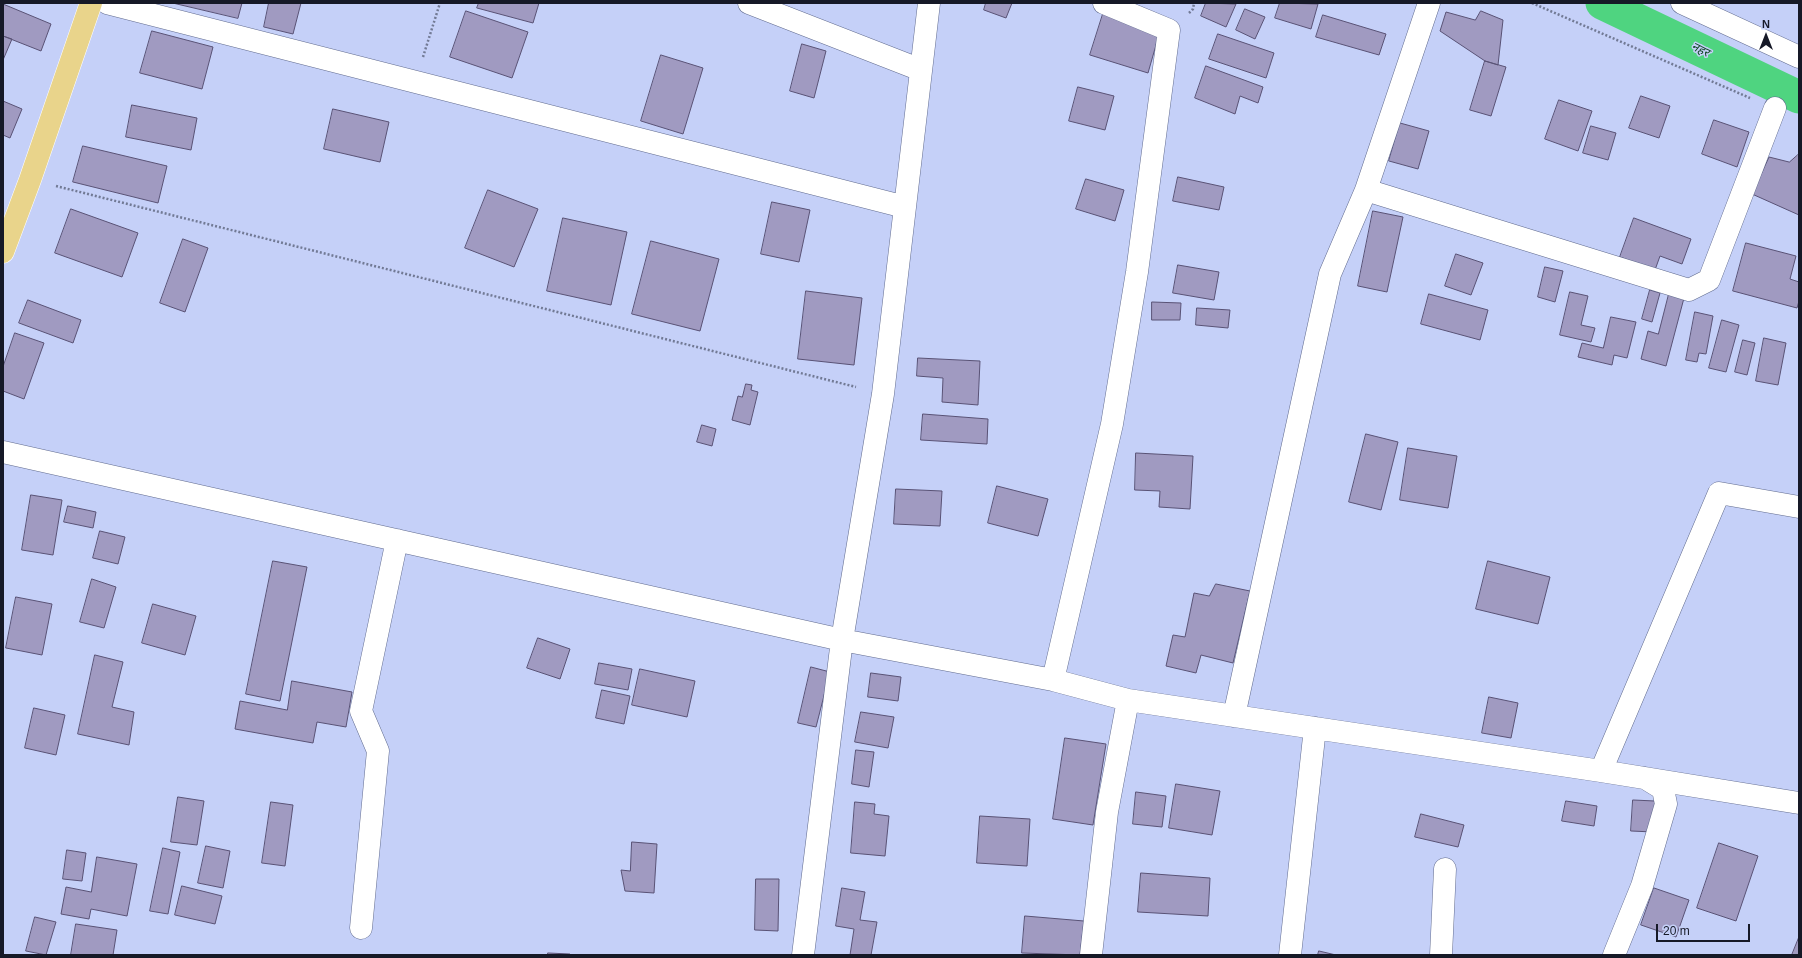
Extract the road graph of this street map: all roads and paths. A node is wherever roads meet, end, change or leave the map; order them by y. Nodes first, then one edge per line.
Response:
1 (91, 3) edge
2 (107, 3) edge
3 (440, 3) edge
4 (749, 3) edge
5 (929, 3) edge
6 (1104, 3) edge
7 (1429, 3) edge
8 (1532, 3) edge
9 (1682, 3) edge
10 (1799, 57) edge
11 (921, 70) junction
12 (415, 82) junction
13 (1775, 108) joint
14 (30, 180) junction
15 (1366, 190) junction
16 (905, 207) junction
17 (3, 252) edge
18 (883, 394) junction
19 (3, 452) edge
20 (1799, 507) edge
21 (397, 540) junction
22 (842, 640) junction
23 (1053, 680) junction
24 (1128, 700) junction
25 (1234, 716) junction
26 (1314, 728) junction
27 (1601, 771) junction
28 (1644, 778) junction
29 (1799, 803) edge
30 (1445, 869) dead end
31 (361, 928) dead end
32 (803, 955) edge
33 (1091, 955) edge
34 (1290, 955) edge
35 (1441, 955) edge
36 (1614, 955) edge

1 - 14 main road
2 - 12 street
3 - 12 path
4 - 11 street
5 - 11 street
6 - 23 street
7 - 15 street
8 - 13 path
9 - 10 street
11 - 16 street
12 - 16 street
13 - 15 street
14 - 17 main road
14 - 18 path
15 - 25 street
16 - 18 street
18 - 22 street
19 - 21 street
20 - 27 street
21 - 22 street
21 - 31 street
22 - 23 street
22 - 32 street
23 - 24 street
24 - 25 street
24 - 33 street
25 - 26 street
26 - 27 street
26 - 34 street
27 - 28 street
28 - 29 street
28 - 36 street
30 - 35 street

